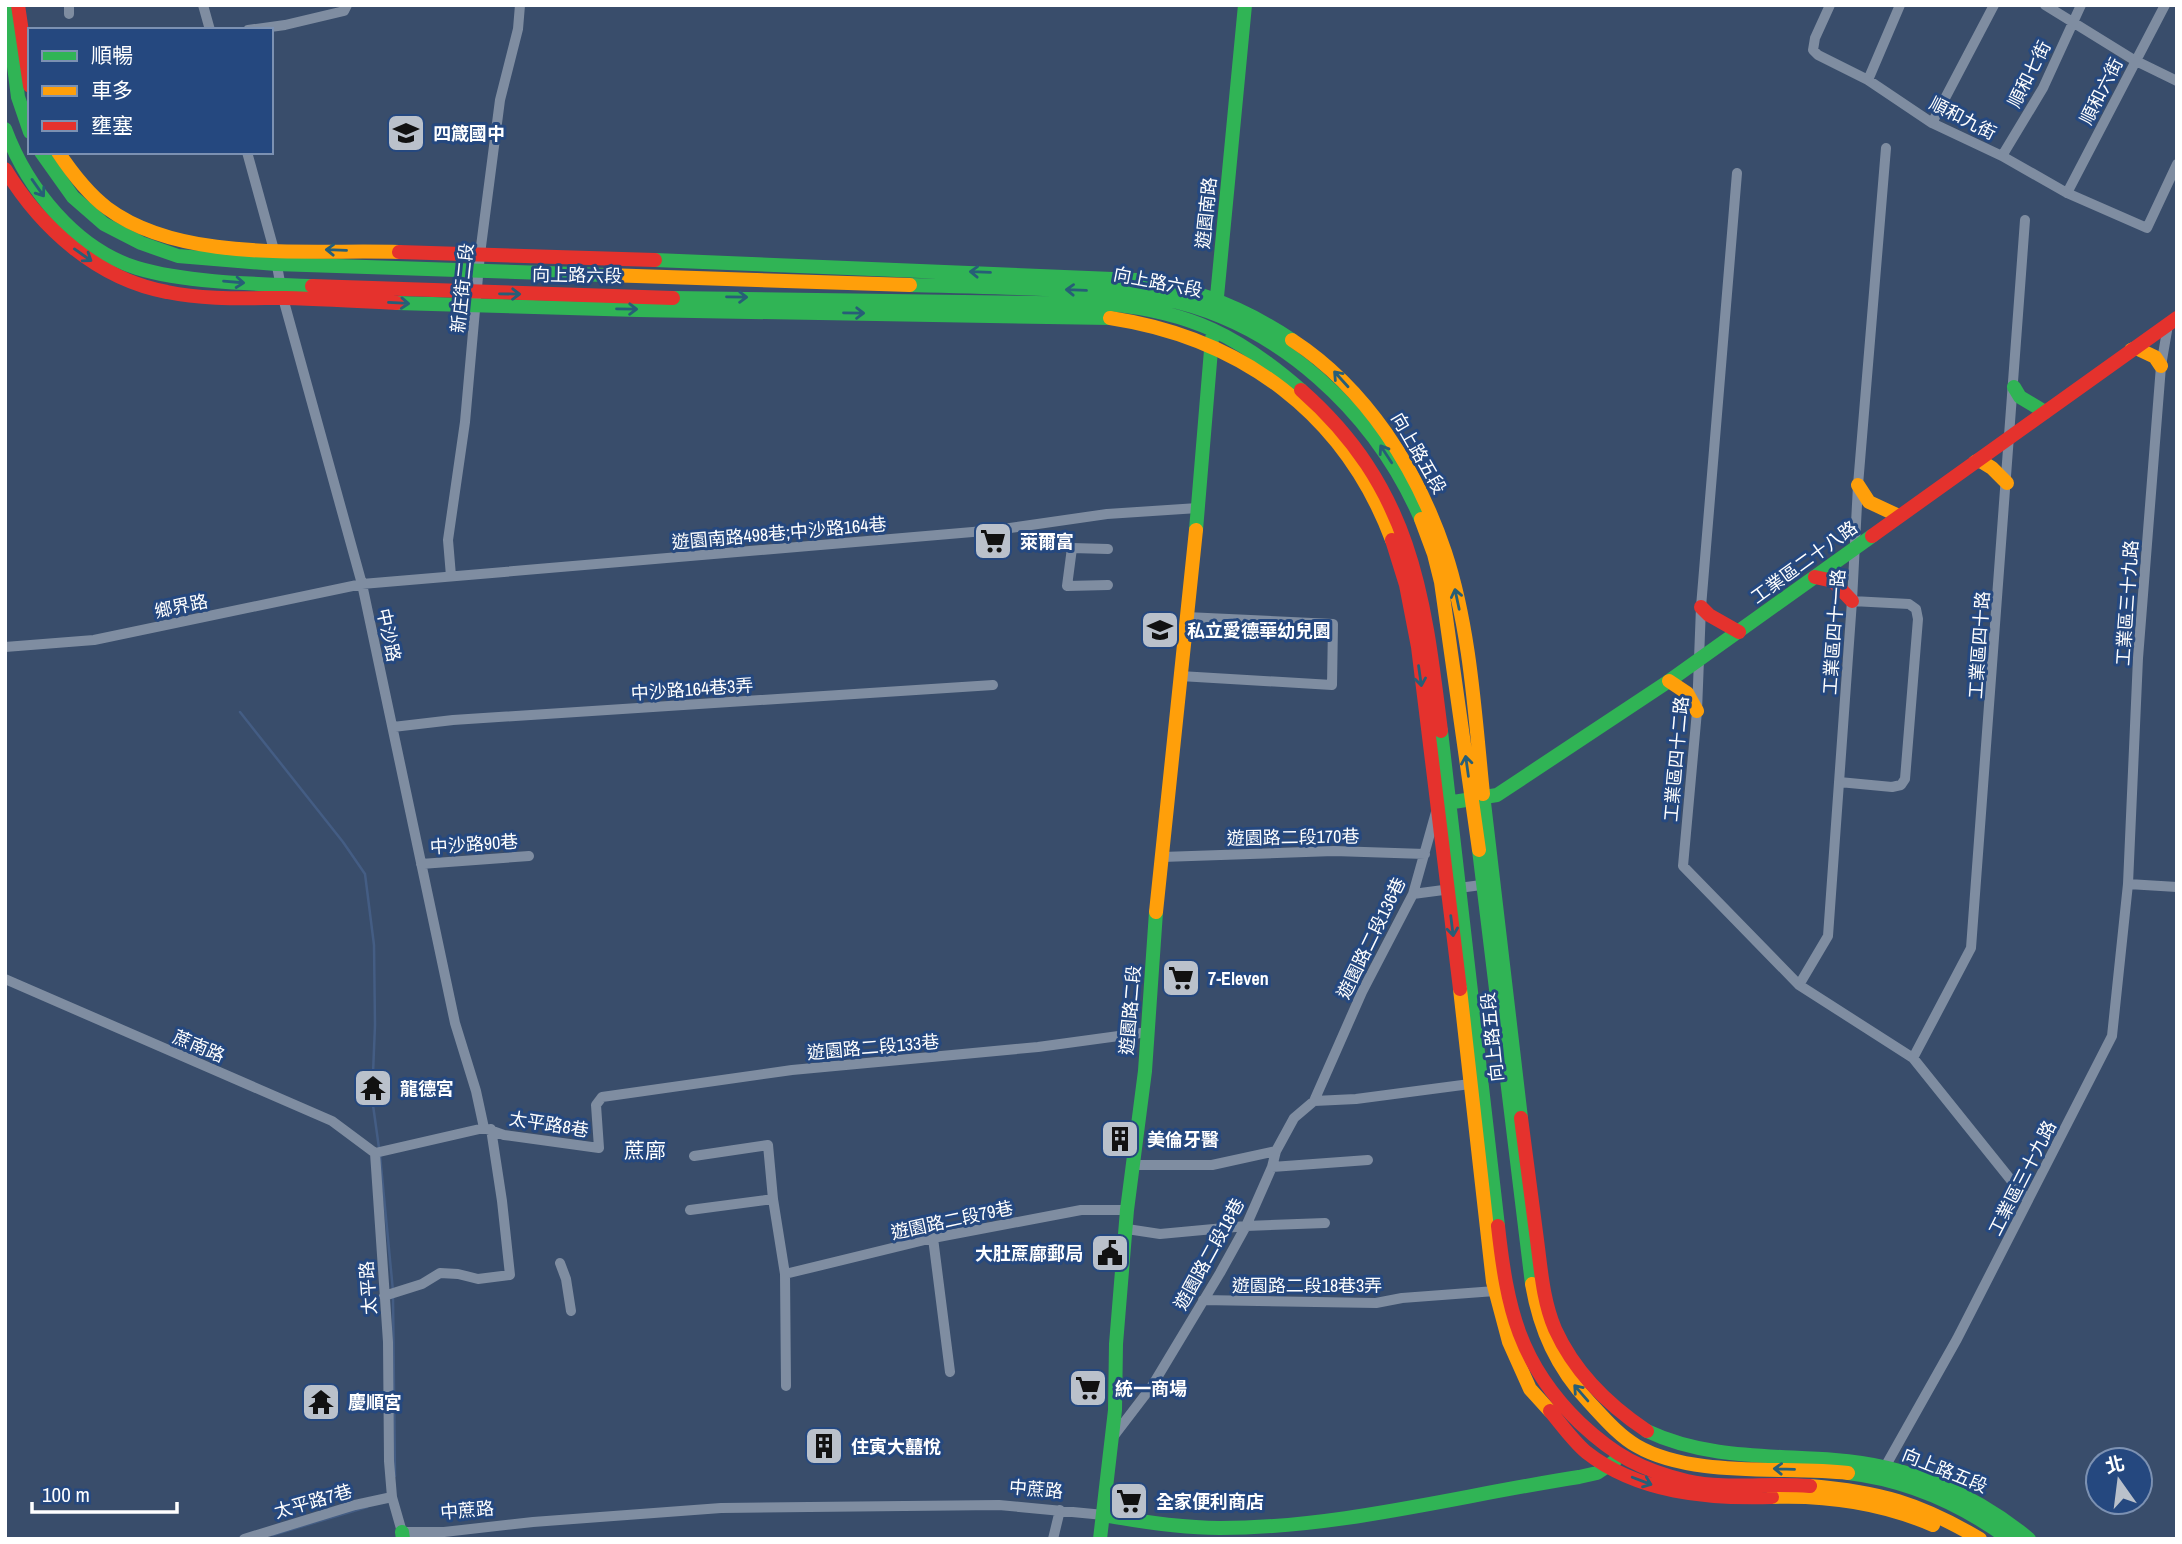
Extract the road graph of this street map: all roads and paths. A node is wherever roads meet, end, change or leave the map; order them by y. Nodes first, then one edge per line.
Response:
1 (6, 5) edge
2 (18, 5) edge
3 (203, 5) edge
4 (347, 5) edge
5 (520, 5) edge
6 (1245, 5) edge
7 (1830, 5) edge
8 (1900, 5) edge
9 (1994, 5) edge
10 (2045, 5) edge
11 (2081, 5) edge
12 (2165, 5) edge
13 (2073, 21) junction
14 (209, 28) edge
15 (263, 28) edge
16 (2134, 60) junction
17 (28, 77) edge
18 (1868, 80) junction
19 (2177, 81) edge
20 (1932, 123) junction
21 (28, 126) edge
22 (5, 129) edge
23 (1886, 148) dead end
24 (42, 154) edge
25 (59, 154) edge
26 (248, 154) edge
27 (2002, 156) junction
28 (2177, 164) edge
29 (5, 169) edge
30 (1737, 173) dead end
31 (2067, 193) junction
32 (2025, 220) dead end
33 (480, 254) junction
34 (275, 257) junction
35 (480, 271) junction
36 (282, 292) junction
37 (1217, 299) junction
38 (477, 300) junction
39 (1214, 322) junction
40 (2172, 322) edge
41 (1212, 345) junction
42 (2131, 350) junction
43 (2161, 366) junction
44 (2014, 387) junction
45 (2045, 412) junction
46 (2009, 438) junction
47 (1975, 462) junction
48 (2007, 483) junction
49 (1858, 485) junction
50 (1198, 508) junction
51 (1899, 516) junction
52 (1854, 548) junction
53 (1108, 549) dead end
54 (451, 576) junction
55 (1815, 577) junction
56 (362, 584) junction
57 (1108, 585) dead end
58 (1852, 601) junction
59 (1701, 607) junction
60 (1186, 617) junction
61 (1739, 632) junction
62 (5, 647) edge
63 (1699, 660) junction
64 (1180, 676) junction
65 (1669, 681) junction
66 (993, 685) dead end
67 (1697, 711) junction
68 (393, 727) junction
69 (1839, 782) junction
70 (1478, 799) junction
71 (1444, 803) junction
72 (1425, 854) junction
73 (528, 856) dead end
74 (1162, 856) junction
75 (421, 864) junction
76 (1488, 884) junction
77 (2128, 884) junction
78 (2177, 887) edge
79 (1454, 888) junction
80 (1413, 894) junction
81 (5, 979) edge
82 (1799, 985) junction
83 (1148, 1032) junction
84 (1338, 1044) joint
85 (1913, 1058) junction
86 (1470, 1084) junction
87 (601, 1097) joint
88 (1314, 1101) junction
89 (488, 1128) junction
90 (1276, 1152) junction
91 (375, 1153) junction
92 (694, 1156) dead end
93 (1367, 1160) dead end
94 (1132, 1165) junction
95 (1272, 1167) junction
96 (773, 1199) junction
97 (2027, 1200) junction
98 (690, 1210) dead end
99 (1127, 1210) junction
100 (1325, 1223) dead end
101 (1247, 1226) junction
102 (1127, 1229) junction
103 (933, 1238) junction
104 (560, 1263) dead end
105 (785, 1274) junction
106 (1495, 1291) junction
107 (384, 1296) junction
108 (1203, 1300) junction
109 (570, 1311) dead end
110 (950, 1372) dead end
111 (786, 1386) dead end
112 (1648, 1431) junction
113 (1112, 1437) junction
114 (1636, 1445) junction
115 (1585, 1451) junction
116 (1614, 1462) junction
117 (1885, 1467) junction
118 (1579, 1478) junction
119 (392, 1497) junction
120 (1060, 1510) junction
121 (1104, 1515) junction
122 (402, 1535) edge
123 (244, 1539) edge
124 (1054, 1539) edge
125 (1100, 1539) edge
126 (1962, 1539) edge
127 (1980, 1539) edge
128 (2009, 1539) edge
129 (2029, 1539) edge

1 - 21 main road
2 - 17 main road
3 - 14 street
4 - 15 street
5 - 33 street, 新庄街二段
6 - 37 main road, 遊園南路
7 - 18 street, 順和九街
8 - 18 street
9 - 20 street
10 - 13 street
11 - 13 street, 順和七街
12 - 16 street, 順和六街
13 - 16 street
13 - 27 street, 順和七街
16 - 19 street
16 - 31 street, 順和六街
18 - 20 street, 順和九街
20 - 27 street, 順和九街
22 -> 36 main road, 向上路六段
23 - 49 street, 工業區四十一路
24 - 34 main road, 向上路六段
25 - 34 main road, 向上路六段
26 - 34 street, 中沙路
27 - 31 street, 順和九街
28 - 31 street, 順和九街
29 -> 36 main road, 向上路六段
30 - 59 street, 工業區四十二路
32 - 44 street, 工業區四十路
33 -> 34 main road, 向上路六段
33 - 35 street, 新庄街二段
37 -> 33 main road, 向上路六段
34 - 35 main road, 向上路六段
34 - 36 street, 中沙路
35 - 38 street, 新庄街二段
39 -> 35 main road, 向上路六段
36 -> 38 main road, 向上路六段
36 - 56 street, 中沙路
37 - 39 main road, 遊園南路
70 -> 37 main road, 向上路五段
38 -> 39 main road, 向上路六段
38 -> 41 main road, 向上路六段
38 - 54 street, 新庄街二段
39 - 41 main road, 遊園南路
70 -> 39 main road, 向上路五段
39 - 71 main road, 向上路五段
40 - 42 main road, 工業區二十八路
40 - 43 street, 工業區三十九路
41 - 50 main road, 遊園南路
41 -> 71 main road, 向上路五段
42 - 43 main road
42 - 45 main road, 工業區二十八路
43 - 77 street, 工業區三十九路
44 - 45 main road
44 - 46 street, 工業區四十路
45 - 46 main road, 工業區二十八路
46 - 47 main road, 工業區二十八路
46 - 48 street, 工業區四十路
47 - 48 main road
47 - 51 main road, 工業區二十八路
48 - 85 street, 工業區四十路
49 - 51 main road
49 - 52 street, 工業區四十一路
50 - 54 street, 遊園南路498巷;中沙路164巷
50 - 60 main road, 遊園路二段
51 - 52 main road, 工業區二十八路
52 - 55 main road, 工業區二十八路
52 - 58 street, 工業區四十一路
53 - 57 street
54 - 56 street, 遊園南路498巷;中沙路164巷
55 - 58 main road
55 - 61 main road, 工業區二十八路
56 - 62 street, 鄉界路
56 - 68 street, 中沙路
58 - 69 street, 工業區四十一路
58 - 69 street
59 - 61 main road
59 - 63 street, 工業區四十二路
60 - 64 main road, 遊園路二段
60 - 64 street
61 - 63 main road, 工業區二十八路
63 - 65 main road, 工業區二十八路
63 - 67 street, 工業區四十二路
64 - 74 main road, 遊園路二段
65 - 67 main road
65 - 70 main road, 工業區二十八路
66 - 68 street, 中沙路164巷3弄
67 - 82 street, 工業區四十二路
68 - 75 street, 中沙路
69 - 82 street, 工業區四十一路
70 - 71 main road, 工業區二十八路
70 - 76 main road, 向上路五段
71 - 72 street, 遊園路二段136巷
71 - 79 main road, 向上路五段
72 - 74 street, 遊園路二段170巷
72 - 80 street, 遊園路二段136巷
73 - 75 street, 中沙路90巷
74 - 83 main road, 遊園路二段
75 - 89 street, 中沙路
76 - 79 street
76 - 112 main road, 向上路五段
114 -> 76 main road, 向上路五段
77 - 78 street
77 - 97 street, 工業區三十九路
79 - 80 street
79 -> 86 main road, 向上路五段
79 - 116 main road, 向上路五段
80 - 84 street, 遊園路二段136巷
81 - 91 street, 蔗南路
82 - 85 street, 工業區四十二路
83 - 87 street, 遊園路二段133巷
83 - 94 main road, 遊園路二段
84 - 88 street, 遊園路二段18巷
85 - 97 street, 工業區四十二路
86 - 88 street
86 - 106 main road, 向上路五段
87 - 89 street, 太平路8巷
88 - 90 street, 遊園路二段18巷
89 - 91 street
89 - 107 street, 中沙路
90 - 94 street
90 - 95 street, 遊園路二段18巷
91 - 107 street, 太平路
92 - 96 street
93 - 95 street
94 - 99 main road, 遊園路二段
95 - 101 street, 遊園路二段18巷
96 - 98 street
96 - 105 street
97 - 117 street, 工業區三十九路
99 - 102 main road, 遊園路二段
99 - 103 street, 遊園路二段79巷
100 - 101 street
101 - 102 street
101 - 108 street, 遊園路二段18巷
102 - 113 main road, 遊園路二段
103 - 105 street, 遊園路二段79巷
103 - 110 street
104 - 109 street
105 - 111 street
106 - 108 street, 遊園路二段18巷3弄
106 - 115 main road, 向上路五段
107 - 119 street, 太平路
108 - 113 street, 遊園路二段18巷
112 - 114 main road, 中蔗路
112 - 117 main road, 向上路五段
113 - 121 main road, 遊園路二段
114 - 116 main road, 中蔗路
128 -> 114 main road, 向上路五段
115 - 116 main road, 向上路五段
115 - 118 main road
116 - 118 main road, 中蔗路
116 -> 126 main road, 向上路五段
116 - 127 main road, 向上路五段
117 - 129 main road, 向上路五段
118 - 121 main road, 中蔗路
119 - 122 street, 太平路
119 - 123 street, 太平路7巷
120 - 121 street, 中蔗路
120 - 122 street, 中蔗路
120 - 124 street
121 - 125 main road, 遊園路二段

